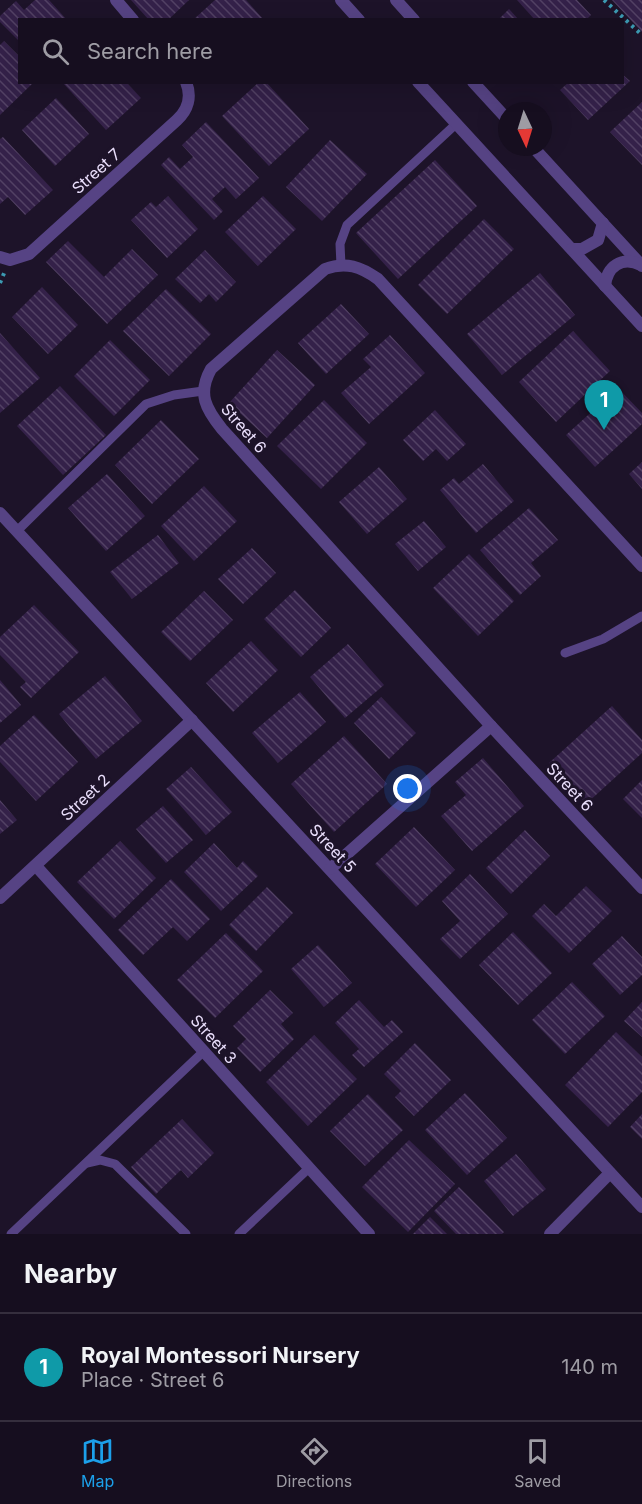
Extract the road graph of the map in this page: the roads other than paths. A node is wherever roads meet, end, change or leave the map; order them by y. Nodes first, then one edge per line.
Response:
1 (116, 0) edge
2 (341, 0) edge
3 (399, 1) edge
4 (131, 18) edge
5 (357, 18) edge
6 (412, 18) edge
7 (186, 84) edge
8 (420, 84) edge
9 (475, 84) edge
10 (498, 109) edge
11 (456, 124) junction
12 (540, 156) edge
13 (603, 223) junction
14 (572, 249) junction
15 (0, 257) edge
16 (341, 265) junction
17 (642, 266) edge
18 (606, 286) junction
19 (642, 326) edge
20 (203, 391) junction
21 (0, 513) edge
22 (17, 531) junction
23 (642, 566) edge
24 (642, 616) edge
25 (565, 653) dead end
26 (192, 720) junction
27 (491, 726) junction
28 (36, 866) junction
29 (330, 869) junction
30 (642, 888) edge
31 (0, 898) edge
32 (203, 1052) junction
33 (84, 1165) junction
34 (309, 1167) junction
35 (610, 1173) junction
36 (642, 1207) edge
37 (12, 1234) edge
38 (186, 1234) edge
39 (239, 1234) edge
40 (369, 1234) edge
41 (550, 1234) edge

1 - 4 street
2 - 5 street
3 - 6 street
7 - 15 street, Street 7
8 - 11 street
9 - 10 street
11 - 14 street
11 - 16 lane
12 - 13 street
13 - 14 street
13 - 17 street
14 - 18 street
16 - 20 street
16 - 23 street
17 - 18 street
18 - 19 street
20 - 22 lane
20 - 27 street, Street 6
21 - 22 street, Street 5
22 - 26 street, Street 5
24 - 25 lane
26 - 28 street, Street 2
26 - 29 street, Street 5
27 - 29 street
27 - 30 street, Street 6
28 - 31 street, Street 2
28 - 32 street, Street 3
29 - 35 street, Street 5
32 - 33 lane
32 - 34 street, Street 3
33 - 37 lane
33 - 38 lane
34 - 39 lane
34 - 40 street, Street 3
35 - 36 street, Street 5
35 - 41 street

